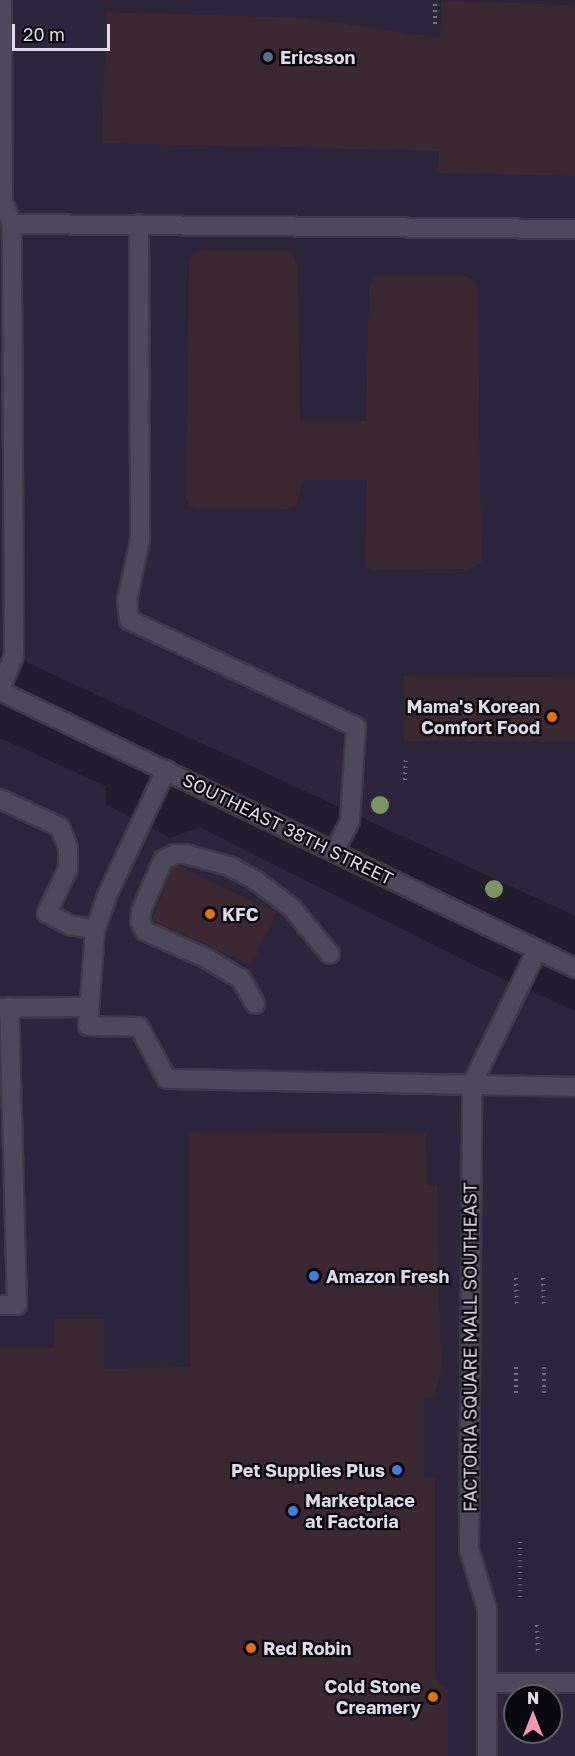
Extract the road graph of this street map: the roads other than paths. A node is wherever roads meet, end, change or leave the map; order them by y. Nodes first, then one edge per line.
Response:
1 (2, 0) edge
2 (12, 224) junction
3 (139, 224) junction
4 (575, 229) edge
5 (0, 689) edge
6 (166, 770) junction
7 (0, 798) edge
8 (335, 850) junction
9 (95, 930) junction
10 (537, 950) junction
11 (330, 954) dead end
12 (575, 968) edge
13 (255, 1004) dead end
14 (5, 1007) edge
15 (88, 1007) junction
16 (472, 1084) junction
17 (575, 1087) edge
18 (0, 1305) edge
19 (488, 1683) junction
20 (575, 1683) edge
21 (487, 1756) edge

1 - 2 street
2 - 3 street
2 - 5 street
3 - 4 street
3 - 8 street
5 - 6 street, SOUTHEAST 38TH STREET
6 - 8 street, SOUTHEAST 38TH STREET
6 - 9 street
7 - 9 street
8 - 10 street, SOUTHEAST 38TH STREET
9 - 15 street
10 - 12 street, SOUTHEAST 38TH STREET
10 - 16 street, FACTORIA SQUARE MALL SOUTHEAST
11 - 13 street
14 - 15 street
14 - 18 street
15 - 16 street
16 - 17 street
16 - 19 street, FACTORIA SQUARE MALL SOUTHEAST
19 - 20 street
19 - 21 street, FACTORIA SQUARE MALL SOUTHEAST

